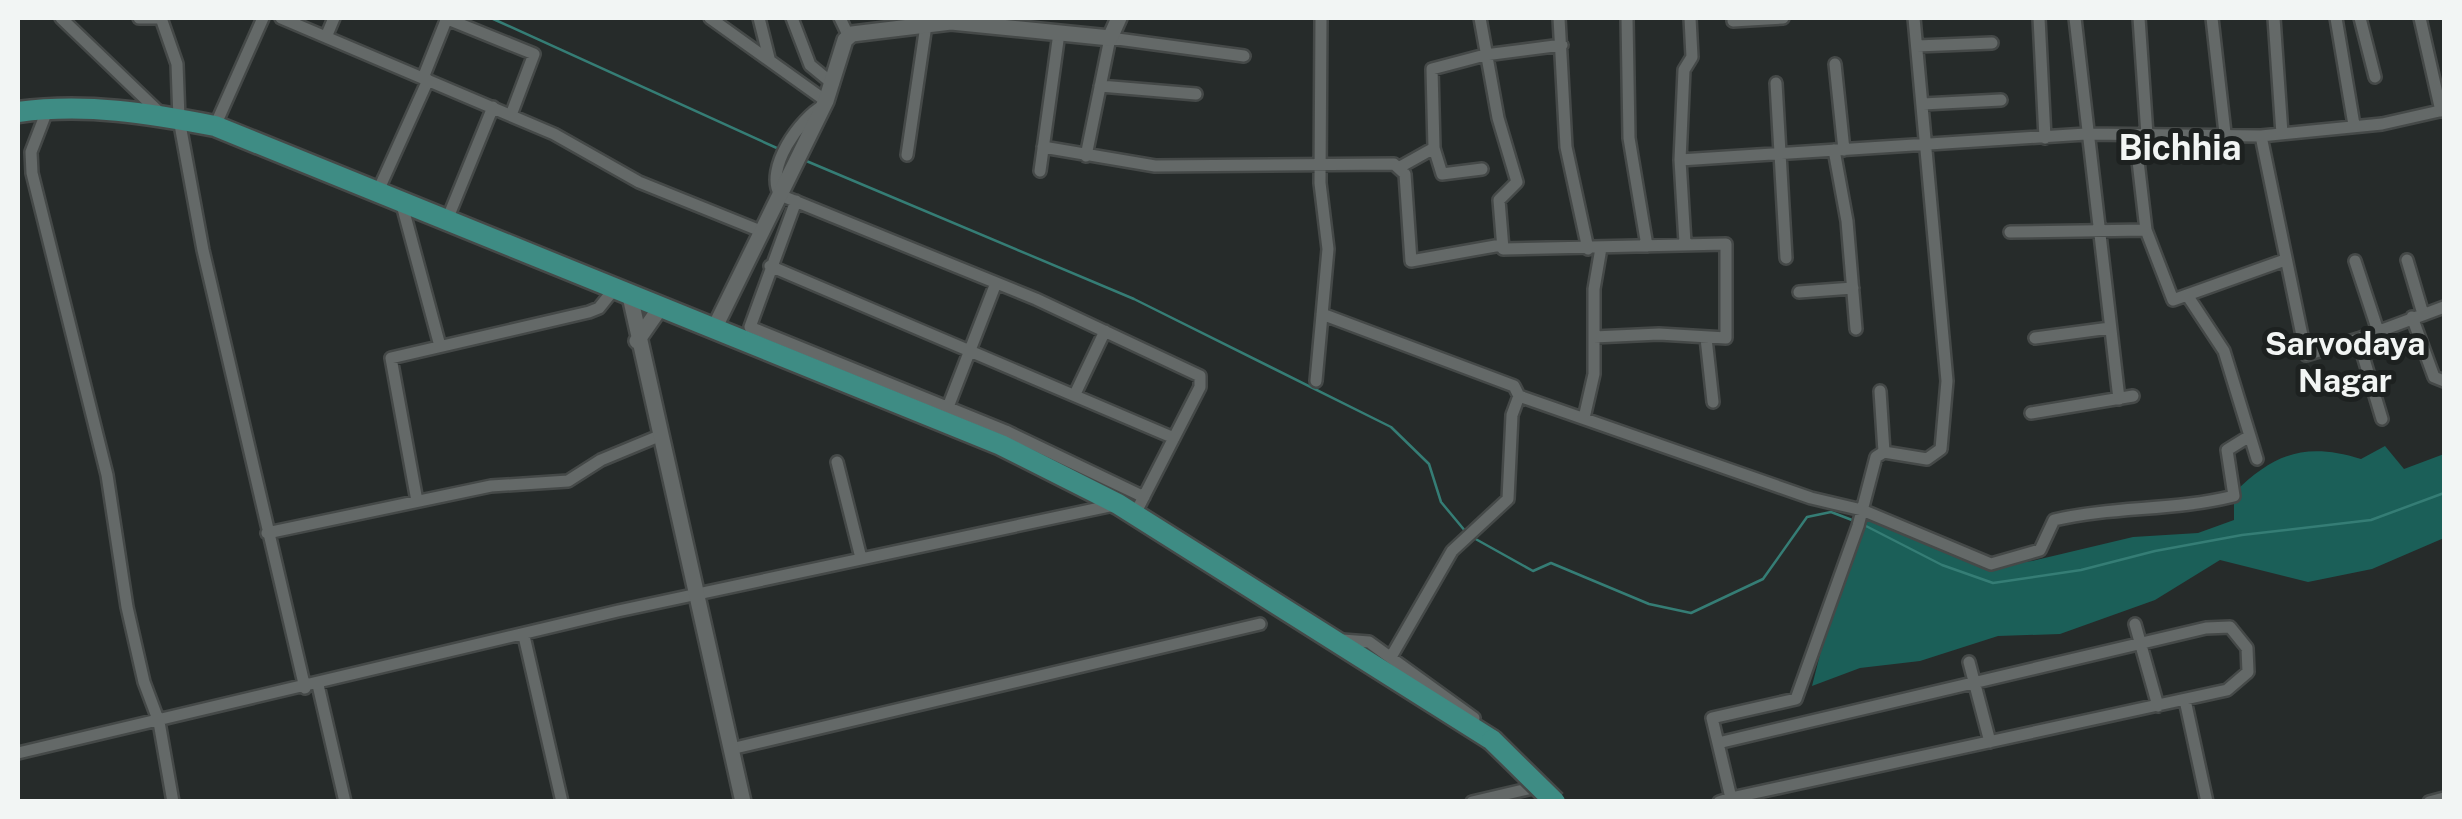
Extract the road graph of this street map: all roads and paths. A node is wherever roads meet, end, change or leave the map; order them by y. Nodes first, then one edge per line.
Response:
1 (62, 18) edge
2 (138, 18) edge
3 (158, 18) edge
4 (263, 18) edge
5 (281, 18) edge
6 (334, 18) edge
7 (446, 18) edge
8 (710, 18) edge
9 (758, 18) edge
10 (792, 18) edge
11 (840, 18) edge
12 (1119, 18) edge
13 (1320, 18) edge
14 (1480, 18) edge
15 (1559, 18) edge
16 (1627, 18) edge
17 (1690, 18) edge
18 (1783, 18) edge
19 (1914, 18) edge
20 (2040, 18) edge
21 (2076, 18) edge
22 (2138, 18) edge
23 (2212, 18) edge
24 (2274, 18) edge
25 (2336, 18) edge
26 (2360, 18) edge
27 (2420, 18) edge
28 (1732, 21) dead end
29 (926, 25) junction
30 (1059, 33) junction
31 (326, 37) junction
32 (848, 37) junction
33 (1110, 38) junction
34 (1992, 44) dead end
35 (1562, 45) junction
36 (1917, 46) junction
37 (1486, 55) junction
38 (1244, 56) dead end
39 (769, 58) junction
40 (1835, 64) dead end
41 (2375, 77) dead end
42 (426, 79) junction
43 (1776, 83) dead end
44 (834, 84) junction
45 (1100, 86) junction
46 (1196, 94) dead end
47 (2001, 100) dead end
48 (1922, 104) junction
49 (492, 107) junction
50 (48, 108) junction
51 (822, 109) junction
52 (2442, 110) edge
53 (18, 112) edge
54 (511, 115) junction
55 (171, 118) junction
56 (2354, 125) junction
57 (215, 126) junction
58 (2226, 132) junction
59 (2086, 134) junction
60 (2282, 134) junction
61 (2141, 135) junction
62 (2262, 136) junction
63 (2045, 138) junction
64 (1926, 145) junction
65 (1043, 148) junction
66 (1434, 148) junction
67 (1839, 150) junction
68 (1779, 154) junction
69 (907, 155) dead end
70 (1086, 156) junction
71 (1680, 160) junction
72 (1320, 164) junction
73 (1400, 167) junction
74 (785, 168) junction
75 (1482, 169) dead end
76 (1040, 171) dead end
77 (378, 191) junction
78 (780, 194) junction
79 (401, 201) junction
80 (796, 201) junction
81 (447, 220) junction
82 (2146, 230) junction
83 (763, 232) junction
84 (2010, 232) dead end
85 (2097, 232) junction
86 (1686, 243) junction
87 (1501, 245) junction
88 (1647, 246) junction
89 (1594, 248) junction
90 (1786, 258) dead end
91 (2285, 260) junction
92 (2407, 260) dead end
93 (2354, 261) dead end
94 (770, 266) junction
95 (996, 283) junction
96 (1854, 288) junction
97 (623, 292) junction
98 (1799, 292) dead end
99 (2187, 295) junction
100 (660, 308) junction
101 (2444, 308) edge
102 (1322, 314) junction
103 (2418, 316) junction
104 (2110, 328) junction
105 (714, 329) junction
106 (1856, 329) dead end
107 (1105, 330) junction
108 (2378, 331) junction
109 (1594, 337) junction
110 (1706, 338) junction
111 (2035, 338) dead end
112 (2358, 338) junction
113 (637, 341) junction
114 (440, 346) junction
115 (972, 348) junction
116 (843, 373) junction
117 (1316, 381) dead end
118 (2444, 382) edge
119 (1880, 391) dead end
120 (1075, 394) junction
121 (1519, 396) junction
122 (2133, 396) dead end
123 (2119, 399) junction
124 (1713, 402) dead end
125 (948, 407) junction
126 (2031, 413) dead end
127 (1584, 418) junction
128 (2382, 419) dead end
129 (659, 436) junction
130 (2248, 437) junction
131 (1174, 438) junction
132 (1884, 452) junction
133 (2258, 459) dead end
134 (837, 462) dead end
135 (417, 501) junction
136 (1132, 505) junction
137 (1860, 517) junction
138 (267, 532) junction
139 (861, 558) junction
140 (694, 594) junction
141 (1260, 624) dead end
142 (2136, 624) dead end
143 (524, 636) junction
144 (2141, 644) junction
145 (1345, 645) junction
146 (1391, 658) junction
147 (1970, 662) dead end
148 (1974, 683) junction
149 (318, 685) junction
150 (305, 688) junction
151 (1796, 699) junction
152 (2185, 700) junction
153 (2158, 706) junction
154 (159, 722) junction
155 (1802, 723) junction
156 (1990, 742) junction
157 (1718, 743) junction
158 (731, 748) junction
159 (18, 753) edge
160 (1552, 793) edge
161 (2444, 798) edge
162 (1725, 800) edge
163 (174, 802) edge
164 (345, 802) edge
165 (562, 802) edge
166 (743, 802) edge
167 (1472, 802) edge
168 (1565, 802) edge
169 (2207, 802) edge
170 (2429, 802) edge

1 - 55 street
2 - 3 street
3 - 55 street
4 - 57 street
5 - 31 street
6 - 31 street
7 - 42 street
7 - 54 street
8 - 39 street
9 - 39 street
10 - 44 street
11 - 32 street
12 - 33 street
13 - 72 street
14 - 37 street
15 - 35 street
16 - 88 street
17 - 71 street
18 - 28 street
19 - 36 street
20 - 63 street
21 - 59 street
22 - 61 street
23 - 58 street
24 - 60 street
25 - 56 street
26 - 41 street
27 - 52 street
29 - 30 street
29 - 32 street
29 - 69 street
30 - 33 street
30 - 65 street
31 - 42 street
32 - 44 street
33 - 38 street
33 - 45 street
34 - 36 street
35 - 37 street
35 - 89 street
36 - 48 street
37 - 66 street
37 - 87 street
39 - 51 street
40 - 67 street
42 - 49 street
42 - 77 street
43 - 68 street
44 - 51 street
45 - 46 street
45 - 70 street
47 - 48 street
48 - 64 street
49 - 54 street
49 - 81 street
50 - 53 highway
50 - 55 highway
50 - 154 street
51 - 74 street
51 - 74 street
52 - 56 street
54 - 83 street
55 - 57 highway
55 - 138 street
56 - 60 street
57 - 77 highway
58 - 61 street
58 - 62 street
59 - 61 street
59 - 63 street
59 - 85 street
60 - 62 street
61 - 82 street
62 - 91 street
63 - 64 street
64 - 67 street
64 - 132 street
65 - 70 street
65 - 76 street
66 - 73 street
66 - 75 street
67 - 68 street
67 - 96 street
68 - 71 street
68 - 90 street
70 - 72 street
71 - 86 street
72 - 73 street
72 - 102 street
73 - 87 street
74 - 78 street
77 - 79 highway
78 - 80 street
78 - 83 street
79 - 81 highway
79 - 114 street
80 - 94 street
80 - 95 street
81 - 97 highway
82 - 85 street
82 - 99 street
83 - 105 street
84 - 85 street
85 - 104 street
86 - 88 street
86 - 110 street
87 - 89 street
88 - 89 street
89 - 109 street
91 - 99 street
91 - 112 street
92 - 103 street
93 - 108 street
94 - 115 street
94 - 116 street
95 - 107 street
95 - 115 street
96 - 98 street
96 - 106 street
97 - 100 highway
97 - 113 street
97 - 114 street
99 - 130 street
100 - 105 highway
100 - 113 street
101 - 103 street
102 - 117 street
102 - 121 street
103 - 108 street
103 - 118 street
104 - 111 street
104 - 123 street
105 - 116 highway
107 - 120 street
107 - 131 street
108 - 112 street
109 - 110 street
109 - 127 street
110 - 124 street
112 - 128 street
113 - 129 street
114 - 135 street
115 - 120 street
115 - 125 street
116 - 125 street
116 - 136 highway
119 - 132 street
120 - 131 street
121 - 127 street
121 - 146 street
122 - 123 street
123 - 126 street
125 - 136 street
127 - 137 street
129 - 135 street
129 - 140 street
130 - 133 street
130 - 137 street
131 - 136 street
132 - 137 street
134 - 139 street
135 - 138 street
136 - 139 street
136 - 145 highway
137 - 151 street
138 - 150 street
139 - 140 street
140 - 143 street
140 - 158 street
141 - 158 street
142 - 144 street
143 - 149 street
143 - 165 street
144 - 148 street
144 - 152 street
144 - 153 street
145 - 146 street
145 - 160 highway, bridge
146 - 160 street
147 - 148 street
148 - 155 street
148 - 156 street
149 - 150 street
149 - 164 street
150 - 154 street
151 - 155 street
151 - 157 street
152 - 153 street
152 - 169 street
153 - 156 street
154 - 159 street
154 - 163 street
155 - 157 street
156 - 162 street
157 - 162 street
158 - 166 street
160 - 167 street
160 - 168 street
161 - 170 street

